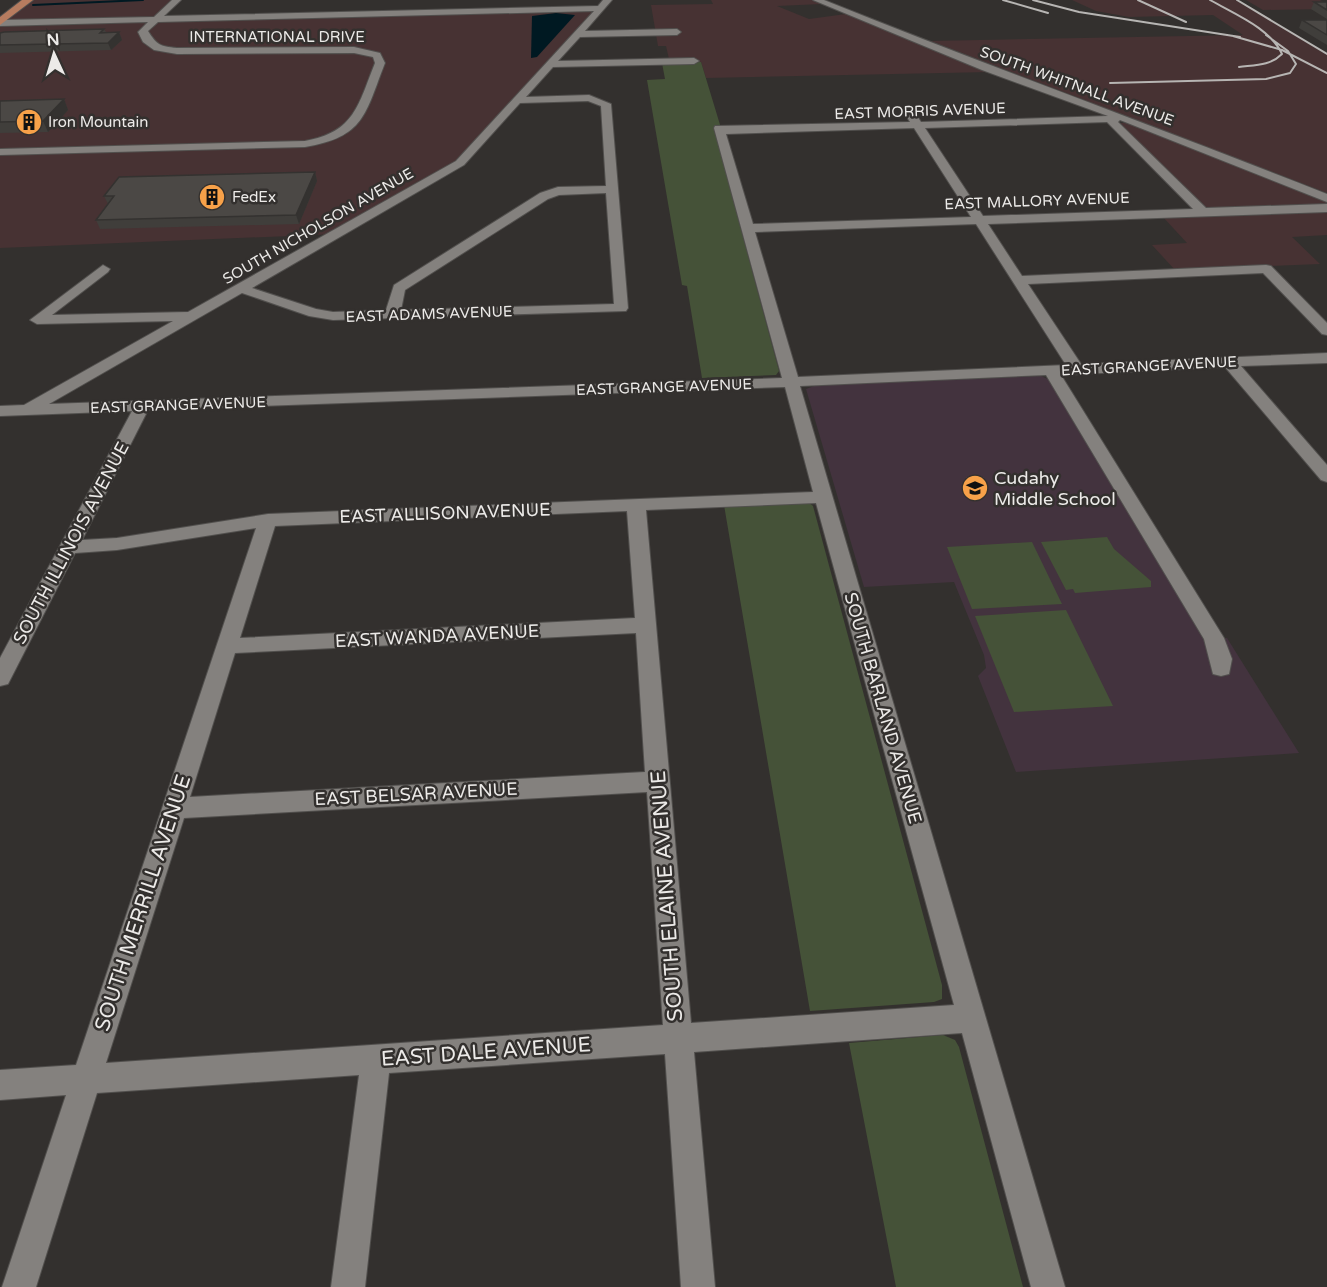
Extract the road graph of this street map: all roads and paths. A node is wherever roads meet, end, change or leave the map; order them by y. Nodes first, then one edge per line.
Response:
1 (14, 0) edge
2 (28, 0) edge
3 (177, 0) edge
4 (817, 0) edge
5 (604, 4) edge
6 (160, 17) junction
7 (1, 19) edge
8 (677, 32) dead end
9 (578, 34) junction
10 (694, 61) dead end
11 (552, 64) junction
12 (520, 100) junction
13 (907, 110) dead end
14 (1116, 119) junction
15 (918, 126) junction
16 (720, 130) joint
17 (0, 152) edge
18 (611, 189) junction
19 (1327, 198) edge
20 (1327, 208) edge
21 (1203, 212) junction
22 (979, 220) junction
23 (749, 228) junction
24 (103, 269) dead end
25 (1018, 280) junction
26 (242, 289) junction
27 (392, 315) junction
28 (190, 316) junction
29 (1327, 331) edge
30 (1327, 358) edge
31 (1230, 363) junction
32 (1077, 370) junction
33 (1051, 371) junction
34 (791, 382) junction
35 (142, 407) junction
36 (27, 410) junction
37 (0, 411) edge
38 (0, 425) edge
39 (1327, 476) edge
40 (823, 497) junction
41 (636, 505) junction
42 (268, 520) junction
43 (70, 547) junction
44 (646, 625) junction
45 (228, 646) junction
46 (1221, 668) dead end
47 (0, 678) edge
48 (658, 781) junction
49 (175, 808) junction
50 (972, 1018) junction
51 (678, 1039) junction
52 (376, 1060) junction
53 (86, 1079) junction
54 (0, 1085) edge
55 (19, 1287) edge
56 (348, 1287) edge
57 (698, 1287) edge
58 (1048, 1287) edge

1 - 7 main road
2 - 7 main road
3 - 6 street, INTERNATIONAL DRIVE
4 - 14 street, SOUTH WHITNALL AVENUE
5 - 6 street
5 - 9 street, SOUTH NICHOLSON AVENUE
6 - 7 street
6 - 17 street, INTERNATIONAL DRIVE
8 - 9 street
9 - 11 street, SOUTH NICHOLSON AVENUE
10 - 11 street
11 - 12 street, SOUTH NICHOLSON AVENUE
12 - 18 street
12 - 26 street, SOUTH NICHOLSON AVENUE
13 - 15 street
14 - 15 street, EAST MORRIS AVENUE
14 - 19 street, SOUTH WHITNALL AVENUE
14 - 21 street
15 - 16 street, EAST MORRIS AVENUE
15 - 22 street
16 - 23 street, SOUTH BARLAND AVENUE
18 - 27 street
18 - 27 street, EAST ADAMS AVENUE
20 - 21 street, EAST MALLORY AVENUE
21 - 22 street, EAST MALLORY AVENUE
22 - 23 street, EAST MALLORY AVENUE
22 - 25 street
23 - 34 street, SOUTH BARLAND AVENUE
24 - 28 street
25 - 29 street
25 - 32 street
26 - 27 street, EAST ADAMS AVENUE
26 - 28 street, SOUTH NICHOLSON AVENUE
28 - 36 street, SOUTH NICHOLSON AVENUE
30 - 31 street, EAST GRANGE AVENUE
31 - 32 street, EAST GRANGE AVENUE
31 - 39 street
32 - 33 street, EAST GRANGE AVENUE
33 - 34 street, EAST GRANGE AVENUE
33 - 46 street
34 - 35 street, EAST GRANGE AVENUE
34 - 40 street, SOUTH BARLAND AVENUE
35 - 36 street, EAST GRANGE AVENUE
35 - 43 street, SOUTH ILLINOIS AVENUE
36 - 37 street, EAST GRANGE AVENUE
36 - 38 street, SOUTH NICHOLSON AVENUE
40 - 41 street, EAST ALLISON AVENUE
40 - 50 street, SOUTH BARLAND AVENUE
41 - 42 street, EAST ALLISON AVENUE
41 - 44 street, SOUTH ELAINE AVENUE
42 - 43 street, EAST ALLISON AVENUE
42 - 45 street, SOUTH MERRILL AVENUE
43 - 47 street, SOUTH ILLINOIS AVENUE
44 - 45 street, EAST WANDA AVENUE
44 - 48 street, SOUTH ELAINE AVENUE
45 - 49 street, SOUTH MERRILL AVENUE
48 - 49 street, EAST BELSAR AVENUE
48 - 51 street, SOUTH ELAINE AVENUE
49 - 53 street, SOUTH MERRILL AVENUE
50 - 51 street, EAST DALE AVENUE
50 - 58 street, SOUTH BARLAND AVENUE
51 - 52 street, EAST DALE AVENUE
51 - 57 street, SOUTH ELAINE AVENUE
52 - 53 street, EAST DALE AVENUE
52 - 56 street
53 - 54 street, EAST DALE AVENUE
53 - 55 street, SOUTH MERRILL AVENUE

